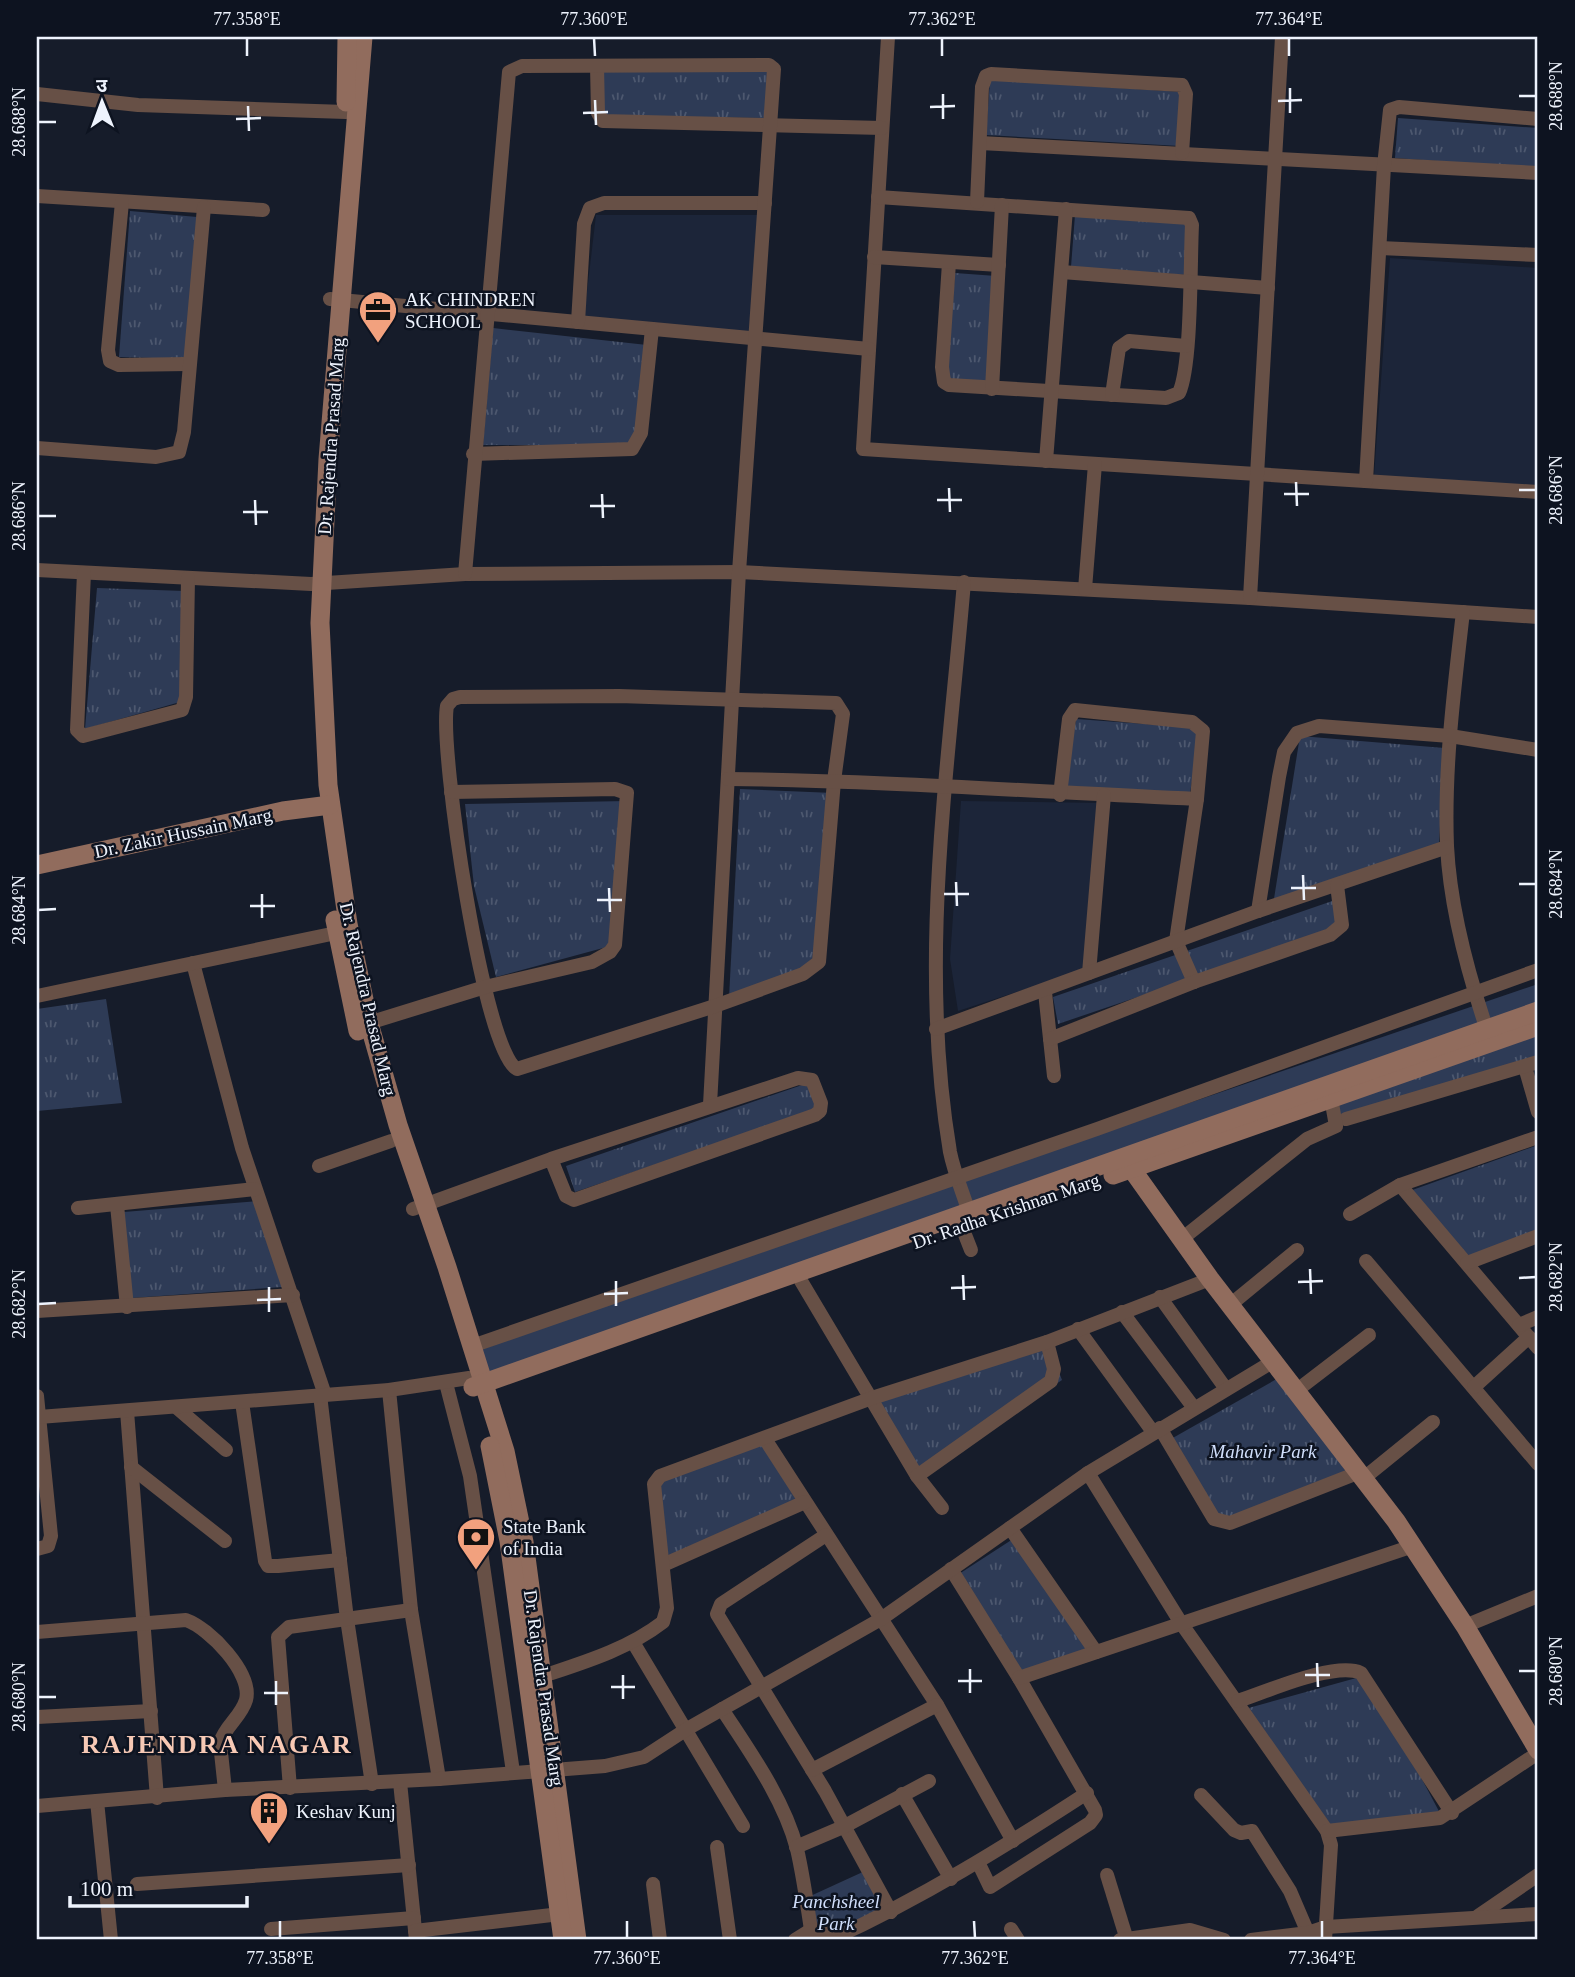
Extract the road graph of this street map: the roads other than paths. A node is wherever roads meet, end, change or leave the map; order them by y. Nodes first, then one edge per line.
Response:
1 (347, 37) edge
2 (363, 37) edge
3 (888, 37) edge
4 (1282, 37) edge
5 (597, 66) junction
6 (37, 94) edge
7 (346, 112) junction
8 (1538, 119) edge
9 (770, 124) junction
10 (882, 128) junction
11 (980, 143) junction
12 (1182, 153) junction
13 (1275, 158) junction
14 (1384, 166) junction
15 (1538, 173) edge
16 (37, 196) edge
17 (878, 197) junction
18 (122, 202) junction
19 (977, 202) junction
20 (765, 203) junction
21 (1002, 205) junction
22 (204, 207) junction
23 (1066, 209) junction
24 (263, 210) dead end
25 (1380, 248) junction
26 (1538, 254) edge
27 (874, 257) junction
28 (949, 263) junction
29 (999, 265) junction
30 (1062, 272) junction
31 (1189, 281) junction
32 (1268, 288) junction
33 (336, 299) junction
34 (487, 313) junction
35 (578, 322) junction
36 (652, 329) junction
37 (755, 339) junction
38 (1186, 346) junction
39 (869, 349) junction
40 (188, 364) junction
41 (992, 389) junction
42 (1050, 392) junction
43 (1112, 395) junction
44 (37, 448) edge
45 (473, 454) junction
46 (1046, 461) junction
47 (1095, 464) junction
48 (1257, 474) junction
49 (1366, 481) junction
50 (1538, 492) edge
51 (37, 570) edge
52 (739, 572) junction
53 (84, 573) junction
54 (465, 574) junction
55 (188, 578) junction
56 (964, 582) junction
57 (316, 584) junction
58 (1085, 589) junction
59 (1250, 598) junction
60 (1463, 612) junction
61 (1538, 617) edge
62 (732, 699) junction
63 (1450, 736) junction
64 (1538, 750) edge
65 (728, 779) junction
66 (834, 781) junction
67 (946, 786) junction
68 (451, 792) junction
69 (1060, 795) junction
70 (1104, 795) junction
71 (1197, 799) junction
72 (324, 805) junction
73 (1447, 847) junction
74 (37, 864) edge
75 (1336, 885) junction
76 (1258, 911) junction
77 (336, 933) junction
78 (1176, 941) junction
79 (193, 963) junction
80 (1538, 970) edge
81 (1088, 973) junction
82 (1194, 982) junction
83 (485, 987) junction
84 (1045, 992) junction
85 (1475, 992) junction
86 (37, 996) edge
87 (715, 1006) junction
88 (1538, 1011) edge
89 (363, 1025) junction
90 (1538, 1026) edge
91 (1486, 1027) junction
92 (936, 1029) junction
93 (1050, 1039) junction
94 (1532, 1065) edge
95 (1054, 1076) dead end
96 (1331, 1098) junction
97 (710, 1105) junction
98 (1538, 1112) edge
99 (1346, 1119) dead end
100 (1538, 1138) edge
101 (391, 1141) junction
102 (551, 1159) junction
103 (1127, 1163) junction
104 (318, 1166) dead end
105 (956, 1175) junction
106 (1400, 1185) junction
107 (255, 1189) junction
108 (117, 1205) junction
109 (419, 1207) junction
110 (78, 1208) dead end
111 (1350, 1213) dead end
112 (968, 1221) junction
113 (1538, 1236) edge
114 (1183, 1238) junction
115 (971, 1250) dead end
116 (1297, 1250) dead end
117 (1366, 1261) dead end
118 (1467, 1264) junction
119 (1210, 1279) junction
120 (801, 1281) junction
121 (293, 1295) junction
122 (1160, 1297) junction
123 (1230, 1305) junction
124 (127, 1307) junction
125 (37, 1311) edge
126 (1122, 1312) junction
127 (1538, 1317) edge
128 (1519, 1325) junction
129 (1079, 1329) junction
130 (1369, 1335) dead end
131 (1046, 1342) junction
132 (1534, 1342) edge
133 (471, 1346) junction
134 (1272, 1362) junction
135 (446, 1383) junction
136 (477, 1386) junction
137 (1474, 1387) junction
138 (1226, 1389) junction
139 (389, 1390) junction
140 (1296, 1391) junction
141 (323, 1395) junction
142 (37, 1396) edge
143 (872, 1398) junction
144 (242, 1402) junction
145 (176, 1407) junction
146 (1194, 1408) junction
147 (127, 1411) junction
148 (39, 1417) junction
149 (1433, 1422) dead end
150 (1156, 1430) junction
151 (765, 1439) junction
152 (226, 1450) dead end
153 (1538, 1464) edge
154 (131, 1467) junction
155 (1088, 1473) junction
156 (1362, 1475) junction
157 (917, 1476) junction
158 (805, 1502) junction
159 (942, 1508) dead end
160 (1010, 1528) junction
161 (826, 1535) junction
162 (225, 1541) dead end
163 (1413, 1546) junction
164 (37, 1549) edge
165 (340, 1560) junction
166 (663, 1564) junction
167 (951, 1569) junction
168 (1538, 1596) edge
169 (411, 1610) junction
170 (347, 1619) junction
171 (881, 1619) junction
172 (1181, 1623) junction
173 (144, 1626) junction
174 (1465, 1626) junction
175 (37, 1632) edge
176 (633, 1642) junction
177 (1096, 1652) junction
178 (543, 1676) junction
179 (1019, 1678) junction
180 (761, 1687) junction
181 (1238, 1701) junction
182 (937, 1705) junction
183 (722, 1709) junction
184 (151, 1711) junction
185 (37, 1717) edge
186 (687, 1729) junction
187 (1538, 1751) edge
188 (549, 1770) junction
189 (812, 1770) junction
190 (513, 1772) junction
191 (439, 1779) junction
192 (929, 1781) dead end
193 (400, 1782) junction
194 (372, 1784) junction
195 (290, 1788) junction
196 (225, 1790) junction
197 (1087, 1793) junction
198 (902, 1794) junction
199 (1201, 1795) dead end
200 (157, 1798) junction
201 (97, 1801) junction
202 (37, 1807) edge
203 (1452, 1813) junction
204 (743, 1826) dead end
205 (843, 1827) junction
206 (1327, 1831) junction
207 (1013, 1841) junction
208 (717, 1847) dead end
209 (796, 1847) junction
210 (978, 1862) junction
211 (409, 1865) junction
212 (1107, 1875) dead end
213 (1538, 1875) edge
214 (951, 1879) junction
215 (137, 1884) dead end
216 (653, 1884) dead end
217 (891, 1912) junction
218 (560, 1914) junction
219 (1538, 1914) edge
220 (1476, 1917) junction
221 (271, 1929) dead end
222 (415, 1930) edge
223 (811, 1930) junction
224 (1308, 1933) junction
225 (1326, 1934) edge
226 (1198, 1936) edge
227 (111, 1940) edge
228 (563, 1940) edge
229 (577, 1940) edge
230 (660, 1940) edge
231 (730, 1940) edge
232 (795, 1940) edge
233 (833, 1940) edge
234 (1125, 1940) edge
235 (1224, 1940) edge
236 (1251, 1940) edge

1 - 7 main road, Dr. Rajendra Prasad Marg
2 - 33 main road, Dr. Rajendra Prasad Marg
3 - 10 street
4 - 13 street
5 - 9 street
5 - 9 street
5 - 34 street
6 - 7 street
7 - 33 main road, Dr. Rajendra Prasad Marg
8 - 14 street
9 - 10 street
9 - 20 street
10 - 17 street
11 - 12 street
11 - 12 street
11 - 19 street
12 - 13 street
13 - 14 street
13 - 32 street
14 - 15 street
14 - 25 street
16 - 18 street
17 - 19 street
17 - 27 street
18 - 22 street
18 - 40 street
19 - 21 street
20 - 35 street
20 - 37 street
21 - 23 street
21 - 29 street
22 - 24 street
22 - 40 street
23 - 30 street
23 - 31 street
25 - 26 street
25 - 49 street
27 - 28 street
27 - 39 street
28 - 29 street
28 - 41 street
29 - 41 street
30 - 31 street
30 - 42 street
31 - 32 street
31 - 38 street
32 - 48 street
33 - 34 street
33 - 57 main road, Dr. Rajendra Prasad Marg
34 - 35 street
34 - 45 street
35 - 36 street
36 - 37 street
36 - 45 street
37 - 39 street
37 - 52 street
38 - 43 street
38 - 43 street
39 - 46 street
40 - 44 street
41 - 42 street
42 - 43 street
42 - 46 street
45 - 54 street
46 - 47 street
47 - 48 street
47 - 58 street
48 - 49 street
48 - 59 street
49 - 50 street
51 - 53 street
52 - 54 street
52 - 56 street
52 - 62 street
53 - 55 street
53 - 55 street
54 - 57 street
55 - 57 street
56 - 58 street
56 - 67 street
57 - 72 main road, Dr. Rajendra Prasad Marg
58 - 59 street
59 - 60 street
60 - 61 street
60 - 63 street
62 - 65 street
62 - 66 street
62 - 68 street
63 - 64 street
63 - 73 street
63 - 76 street
65 - 66 street
65 - 87 street
66 - 67 street
66 - 87 street
67 - 69 street
67 - 92 street
68 - 83 street
68 - 83 street
69 - 70 street
69 - 71 street
70 - 71 street
70 - 81 street
71 - 78 street
72 - 74 main road, Dr. Zakir Hussain Marg
72 - 77 main road, Dr. Rajendra Prasad Marg
72 - 89 main road, Dr. Rajendra Prasad Marg
73 - 75 street
73 - 85 street
75 - 76 street
75 - 82 street
76 - 78 street
77 - 79 street
77 - 89 main road, Dr. Rajendra Prasad Marg
78 - 81 street
78 - 82 street
79 - 86 street
79 - 107 street
80 - 85 street
81 - 84 street
82 - 93 street
83 - 87 street
83 - 89 street
84 - 92 street
84 - 93 street
85 - 91 street
85 - 105 street
87 - 97 street
88 - 91 main road
89 - 101 main road, Dr. Rajendra Prasad Marg
89 - 109 main road, Dr. Rajendra Prasad Marg
90 - 96 main road, Dr. Radha Krishnan Marg
91 - 103 main road
92 - 105 street
93 - 95 street
94 - 98 street
94 - 99 street
96 - 103 main road, Dr. Radha Krishnan Marg
96 - 114 street
97 - 102 street
97 - 102 street
100 - 106 street
101 - 104 street
101 - 109 main road, Dr. Rajendra Prasad Marg
102 - 109 street
103 - 112 main road, Dr. Radha Krishnan Marg
103 - 114 main road
105 - 112 street
105 - 133 street
106 - 111 street
106 - 118 street
107 - 108 street
107 - 121 street
108 - 110 street
108 - 124 street
109 - 133 main road, Dr. Rajendra Prasad Marg
109 - 136 main road, Dr. Rajendra Prasad Marg
112 - 115 street
112 - 120 main road, Dr. Radha Krishnan Marg
112 - 136 main road
113 - 118 street
114 - 119 main road
116 - 123 street
117 - 137 street
118 - 128 street
119 - 122 street
119 - 123 main road
120 - 136 main road, Dr. Radha Krishnan Marg
120 - 143 street
121 - 124 street
121 - 141 street
122 - 126 street
122 - 138 street
123 - 134 main road
124 - 125 street
126 - 129 street
126 - 146 street
127 - 128 street
128 - 132 street
129 - 131 street
129 - 150 street
130 - 140 street
131 - 143 street
131 - 157 street
132 - 137 street
133 - 136 main road, Dr. Rajendra Prasad Marg
134 - 138 street
134 - 140 main road
135 - 136 street
135 - 139 street
135 - 190 street
136 - 178 main road, Dr. Rajendra Prasad Marg
136 - 188 main road, Dr. Rajendra Prasad Marg
137 - 153 street
138 - 146 street
139 - 141 street
139 - 169 street
140 - 156 main road
141 - 144 street
141 - 165 street
142 - 148 street
143 - 151 street
143 - 157 street
144 - 145 street
144 - 165 street
145 - 147 street
145 - 152 street
146 - 150 street
147 - 148 street
147 - 154 street
148 - 164 street
149 - 156 street
150 - 155 street
150 - 156 street
151 - 158 street
151 - 166 street
154 - 162 street
154 - 173 street
155 - 160 street
155 - 172 street
156 - 163 main road
157 - 159 street
158 - 161 street
158 - 166 street
160 - 167 street
160 - 177 street
161 - 171 street
161 - 180 street
163 - 172 street
163 - 174 main road
165 - 170 street
166 - 176 street
167 - 171 street
167 - 179 street
168 - 174 street
169 - 170 street
169 - 191 street
170 - 194 street
170 - 195 street
171 - 180 street
171 - 182 street
172 - 177 street
172 - 181 street
173 - 175 street
173 - 184 street
173 - 196 street
174 - 187 main road
176 - 178 street
176 - 186 street
177 - 179 street
178 - 188 main road, Dr. Rajendra Prasad Marg
179 - 197 street
180 - 183 street
180 - 189 street
181 - 203 street
181 - 206 street
182 - 189 street
182 - 207 street
183 - 186 street
183 - 209 street
184 - 185 street
184 - 200 street
186 - 188 street
186 - 204 street
187 - 203 street
188 - 190 street
188 - 218 main road, Dr. Rajendra Prasad Marg
188 - 229 main road, Dr. Rajendra Prasad Marg
189 - 205 street
190 - 191 street
191 - 193 street
192 - 198 street
193 - 194 street
193 - 211 street
194 - 195 street
195 - 196 street
196 - 200 street
197 - 207 street
197 - 210 street
198 - 205 street
198 - 214 street
199 - 224 street
200 - 201 street
201 - 202 street
201 - 227 street
203 - 206 street
205 - 209 street
205 - 217 street
206 - 225 street
207 - 210 street
208 - 231 street
209 - 223 street
210 - 214 street
211 - 215 street
211 - 222 street
212 - 234 street
213 - 220 street
214 - 217 street
216 - 230 street
217 - 233 street
218 - 222 street
218 - 228 main road, Dr. Rajendra Prasad Marg
219 - 220 street
220 - 225 street
221 - 222 street
223 - 232 street
223 - 233 street
224 - 225 street
224 - 236 street
226 - 234 street
226 - 235 street

